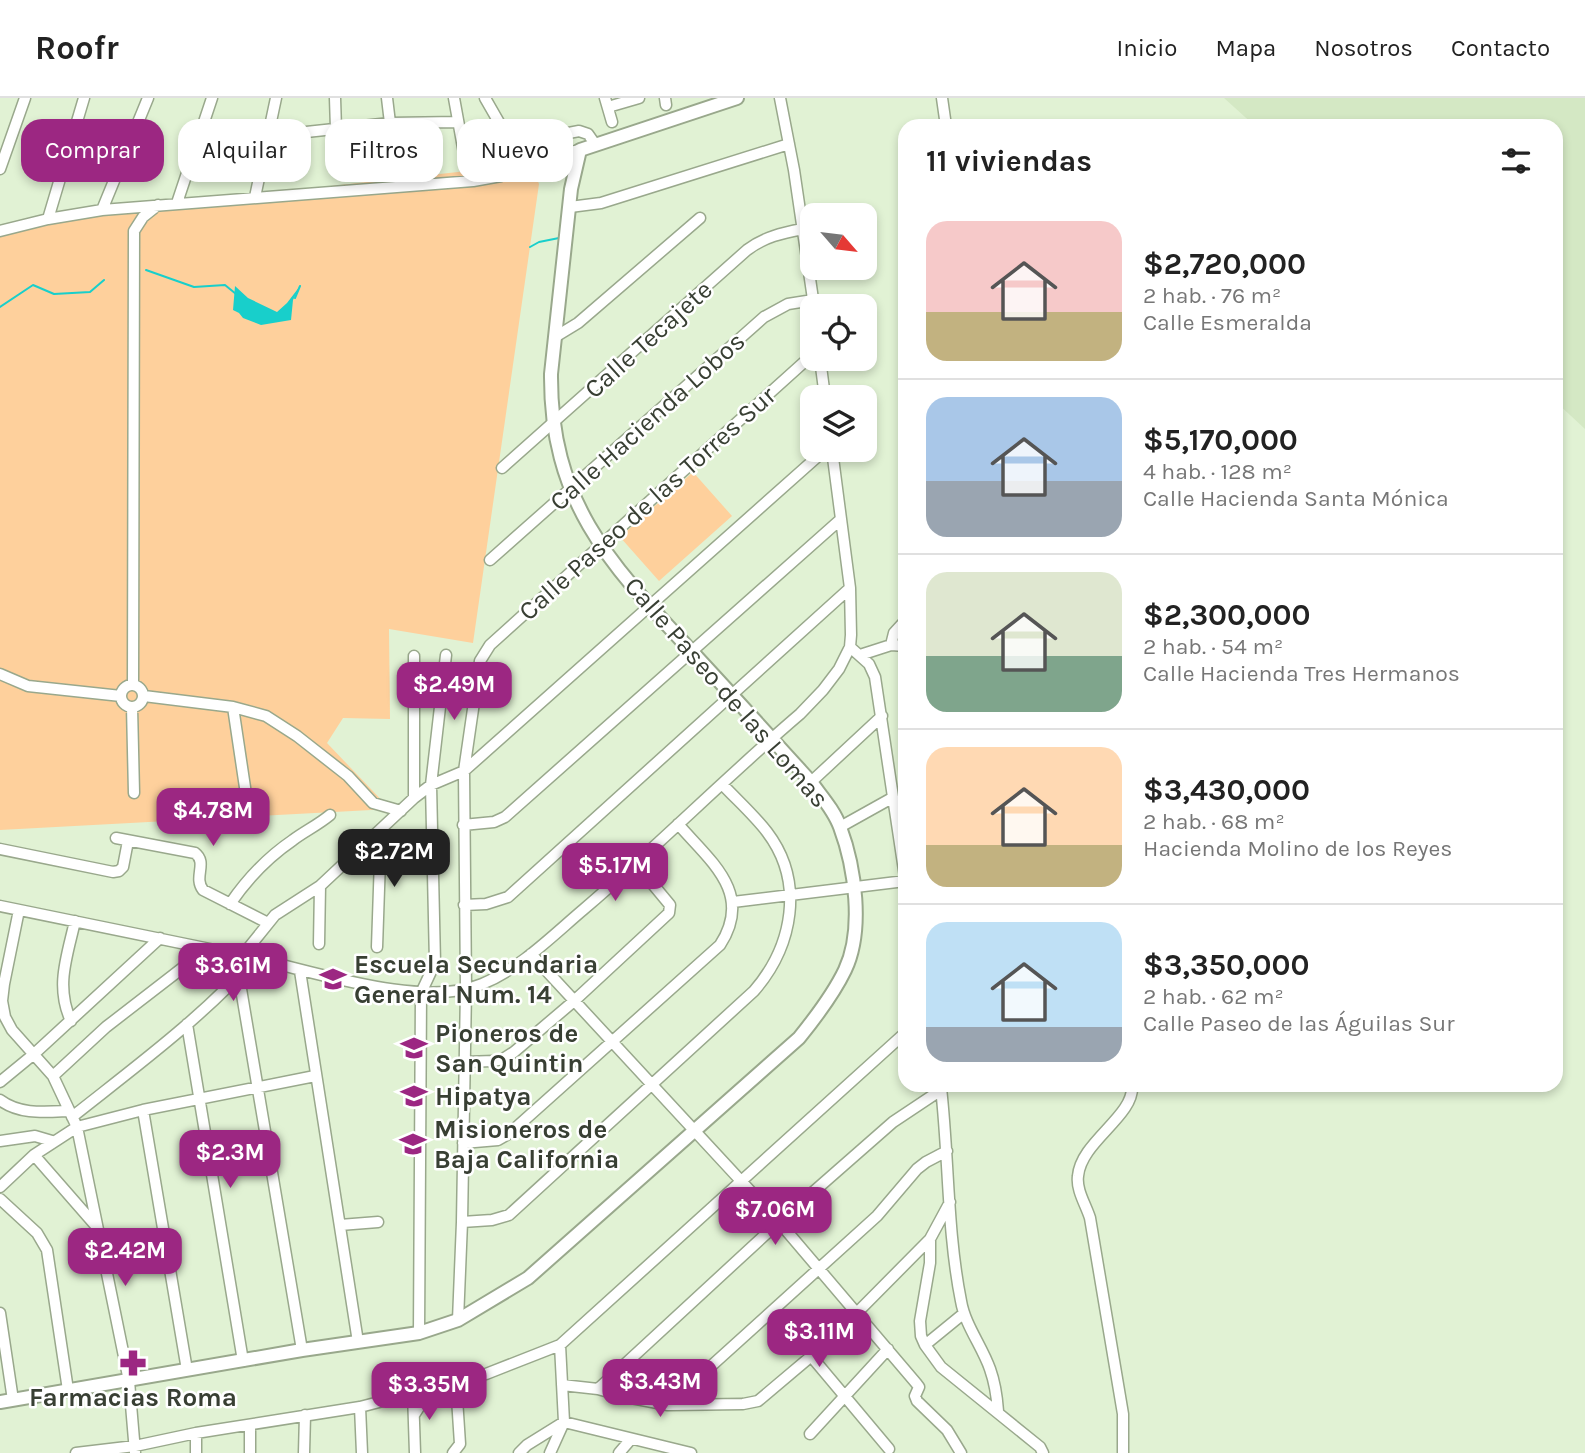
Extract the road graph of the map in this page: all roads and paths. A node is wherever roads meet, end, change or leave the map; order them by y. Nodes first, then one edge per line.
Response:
1 (25, 98) edge
2 (84, 98) edge
3 (148, 98) edge
4 (212, 98) edge
5 (276, 98) edge
6 (335, 98) edge
7 (387, 98) edge
8 (454, 98) edge
9 (485, 98) edge
10 (639, 98) edge
11 (737, 98) edge
12 (780, 98) edge
13 (942, 98) edge
14 (607, 102) edge
15 (272, 119) edge
16 (336, 119) edge
17 (390, 119) edge
18 (458, 119) edge
19 (497, 119) edge
20 (945, 119) edge
21 (612, 122) dead end
22 (573, 132) edge
23 (595, 144) junction
24 (789, 144) junction
25 (580, 150) junction
26 (573, 151) edge
27 (0, 169) edge
28 (259, 182) edge
29 (407, 182) edge
30 (457, 182) edge
31 (408, 185) junction
32 (256, 197) junction
33 (177, 203) junction
34 (158, 205) junction
35 (570, 207) junction
36 (102, 210) junction
37 (800, 211) edge
38 (701, 218) dead end
39 (48, 219) junction
40 (0, 230) edge
41 (800, 230) edge
42 (800, 304) edge
43 (555, 337) junction
44 (800, 366) edge
45 (554, 424) junction
46 (812, 462) edge
47 (834, 462) edge
48 (502, 468) dead end
49 (570, 489) junction
50 (841, 519) junction
51 (599, 545) junction
52 (490, 560) dead end
53 (850, 588) junction
54 (649, 607) junction
55 (898, 629) edge
56 (891, 645) junction
57 (898, 646) edge
58 (850, 647) junction
59 (690, 650) junction
60 (446, 655) dead end
61 (860, 655) junction
62 (414, 656) dead end
63 (0, 674) edge
64 (133, 685) junction
65 (731, 694) junction
66 (121, 696) junction
67 (144, 696) junction
68 (132, 707) junction
69 (233, 707) junction
70 (882, 716) junction
71 (771, 738) junction
72 (464, 771) junction
73 (811, 782) junction
74 (722, 784) junction
75 (431, 785) junction
76 (134, 793) dead end
77 (246, 794) dead end
78 (414, 798) junction
79 (892, 798) junction
80 (401, 811) junction
81 (330, 816) dead end
82 (678, 824) junction
83 (463, 825) junction
84 (840, 827) junction
85 (381, 830) junction
86 (898, 835) edge
87 (116, 838) dead end
88 (128, 841) junction
89 (0, 849) edge
90 (636, 864) junction
91 (898, 880) edge
92 (320, 886) junction
93 (854, 888) junction
94 (791, 894) junction
95 (733, 902) junction
96 (230, 904) junction
97 (464, 905) junction
98 (0, 906) edge
99 (19, 909) junction
100 (75, 920) junction
101 (268, 923) junction
102 (160, 938) junction
103 (319, 944) dead end
104 (377, 947) dead end
105 (207, 949) junction
106 (531, 954) junction
107 (242, 956) junction
108 (255, 958) junction
109 (300, 971) junction
110 (239, 977) junction
111 (466, 989) junction
112 (421, 993) junction
113 (574, 1001) junction
114 (71, 1021) junction
115 (187, 1024) junction
116 (898, 1039) edge
117 (612, 1042) junction
118 (34, 1054) junction
119 (464, 1062) junction
120 (53, 1076) junction
121 (315, 1076) junction
122 (0, 1082) edge
123 (651, 1085) junction
124 (258, 1088) junction
125 (935, 1092) edge
126 (941, 1092) edge
127 (1133, 1092) edge
128 (199, 1099) junction
129 (0, 1100) edge
130 (143, 1110) junction
131 (73, 1118) junction
132 (696, 1131) junction
133 (0, 1141) edge
134 (52, 1141) junction
135 (463, 1143) junction
136 (947, 1150) junction
137 (34, 1155) junction
138 (740, 1181) junction
139 (0, 1187) edge
140 (0, 1199) edge
141 (950, 1202) junction
142 (378, 1222) dead end
143 (462, 1222) junction
144 (779, 1222) junction
145 (340, 1225) junction
146 (98, 1228) junction
147 (930, 1239) junction
148 (817, 1270) junction
149 (775, 1309) junction
150 (856, 1311) junction
151 (0, 1313) edge
152 (963, 1314) junction
153 (458, 1320) junction
154 (419, 1333) junction
155 (358, 1342) junction
156 (559, 1345) junction
157 (925, 1345) junction
158 (888, 1349) junction
159 (302, 1350) junction
160 (811, 1356) junction
161 (243, 1361) junction
162 (187, 1370) junction
163 (129, 1381) junction
164 (456, 1383) junction
165 (562, 1385) junction
166 (436, 1388) junction
167 (598, 1389) junction
168 (68, 1390) junction
169 (413, 1393) junction
170 (844, 1395) junction
171 (7, 1401) edge
172 (668, 1405) junction
173 (360, 1407) junction
174 (998, 1411) junction
175 (305, 1415) junction
176 (414, 1415) junction
177 (564, 1422) junction
178 (250, 1425) junction
179 (196, 1433) junction
180 (810, 1434) dead end
181 (631, 1439) junction
182 (889, 1449) dead end
183 (135, 1450) edge
184 (80, 1453) edge
185 (195, 1453) edge
186 (250, 1453) edge
187 (304, 1453) edge
188 (362, 1453) edge
189 (415, 1453) edge
190 (453, 1453) edge
191 (519, 1453) edge
192 (550, 1453) edge
193 (619, 1453) edge
194 (691, 1453) edge
195 (961, 1453) edge
196 (1043, 1453) edge
197 (1123, 1453) edge

1 - 27 street
2 - 39 street
3 - 36 street
4 - 33 street
5 - 15 street
6 - 16 street
7 - 17 street
8 - 18 street
9 - 19 street
10 - 14 street
11 - 23 main road
12 - 24 street
13 - 20 street
14 - 21 street
22 - 23 street
23 - 25 main road
24 - 35 street
24 - 37 street
25 - 26 street
25 - 35 main road, Calle Paseo de las Lomas
28 - 32 street
29 - 31 street
30 - 31 street
31 - 32 street
32 - 33 street
33 - 34 street
34 - 36 street
34 - 64 street
35 - 43 main road, Calle Paseo de las Lomas
36 - 39 street
38 - 43 street
39 - 40 street
41 - 45 street, Calle Tecajete
42 - 49 street, Calle Hacienda Lobos
43 - 45 main road, Calle Paseo de las Lomas
44 - 51 street, Calle Paseo de las Torres Sur
45 - 48 street, Calle Tecajete
45 - 49 main road, Calle Paseo de las Lomas
46 - 54 street
47 - 50 street
49 - 51 main road, Calle Paseo de las Lomas
49 - 52 street, Calle Hacienda Lobos
50 - 53 street
50 - 59 street
51 - 54 main road, Calle Paseo de las Lomas
51 - 72 street, Calle Paseo de las Torres Sur
53 - 58 street
53 - 65 street
54 - 59 main road, Calle Paseo de las Lomas
54 - 72 street
55 - 56 street
56 - 57 street
56 - 61 street
58 - 61 street
58 - 71 street
59 - 65 main road, Calle Paseo de las Lomas
59 - 83 street
60 - 75 street
61 - 70 street
62 - 78 street
63 - 66 street
64 - 66 street
64 - 67 street
65 - 71 main road, Calle Paseo de las Lomas
65 - 97 street
66 - 68 street
67 - 68 street
67 - 69 street
68 - 76 street
69 - 77 street
69 - 80 street
70 - 73 street
70 - 79 street
71 - 73 main road, Calle Paseo de las Lomas
71 - 74 street
72 - 75 street
72 - 83 street
73 - 84 main road, Calle Paseo de las Lomas
74 - 82 street
74 - 94 street
75 - 78 street
75 - 112 street
78 - 80 street
79 - 84 street
79 - 86 street
80 - 85 street
81 - 96 street
82 - 90 street
82 - 95 street
83 - 97 street
84 - 93 main road, Calle Paseo de las Lomas
85 - 92 street
85 - 104 street
87 - 88 street
88 - 89 street
88 - 96 street
90 - 106 street
90 - 113 street
91 - 93 street
92 - 101 street
92 - 103 street
93 - 94 street
93 - 132 main road, Calle Paseo de las Lomas
94 - 95 street
94 - 123 street
95 - 117 street
96 - 101 street
97 - 111 street
98 - 99 street
99 - 100 street
99 - 118 street
100 - 102 street
100 - 114 street
101 - 107 street
102 - 105 street
102 - 114 street
105 - 107 street
105 - 120 street
106 - 111 street
106 - 113 street
107 - 108 street
108 - 109 street
108 - 110 street
109 - 112 street
109 - 121 street
110 - 115 street
110 - 124 street
111 - 112 street
111 - 119 street
112 - 154 street
113 - 117 street
113 - 119 street
114 - 118 street
115 - 128 street
115 - 131 street
116 - 138 street
117 - 123 street
117 - 135 street
118 - 120 street
118 - 122 street
119 - 135 street
120 - 131 street
121 - 124 street
121 - 145 street
123 - 132 street
123 - 143 street
124 - 128 street
124 - 159 street
125 - 144 street
126 - 136 street
127 - 197 street
128 - 130 street
128 - 161 street
129 - 131 street
130 - 131 street
130 - 162 street
131 - 134 street
131 - 146 street
132 - 138 street
132 - 153 main road, Calle Paseo de las Lomas
133 - 134 street
134 - 137 street
135 - 143 street
136 - 141 street
136 - 148 street
137 - 139 street
137 - 146 street
138 - 144 street
138 - 156 street
140 - 168 street
141 - 147 street
141 - 152 street
142 - 145 street
143 - 153 street
144 - 148 street
144 - 167 street
145 - 155 street
146 - 163 street
147 - 150 street
147 - 157 street
148 - 149 street
148 - 150 street
149 - 160 street
149 - 172 street
150 - 158 street
150 - 160 street
151 - 171 street
152 - 157 street
152 - 174 street
153 - 154 main road, Calle Paseo de las Lomas
154 - 155 main road, Calle Paseo de las Lomas
155 - 159 main road, Calle Paseo de las Lomas
156 - 164 street
156 - 165 street
157 - 174 street
158 - 170 street
158 - 195 street
159 - 161 main road, Calle Paseo de las Lomas
160 - 170 street
160 - 172 street
161 - 162 main road, Calle Paseo de las Lomas
162 - 163 main road, Calle Paseo de las Lomas
163 - 168 main road, Calle Paseo de las Lomas
163 - 183 street
164 - 166 street
164 - 190 street
165 - 167 street
165 - 177 street
166 - 169 street
166 - 176 street
167 - 172 street
168 - 171 main road, Calle Paseo de las Lomas
169 - 173 street
169 - 176 street
170 - 180 street
170 - 182 street
173 - 175 street
173 - 188 street
174 - 196 street
175 - 178 street
175 - 187 street
176 - 189 street
177 - 181 street
177 - 191 street
177 - 192 street
178 - 179 street
178 - 186 street
179 - 183 street
179 - 185 street
181 - 193 street
181 - 194 street
183 - 184 street

